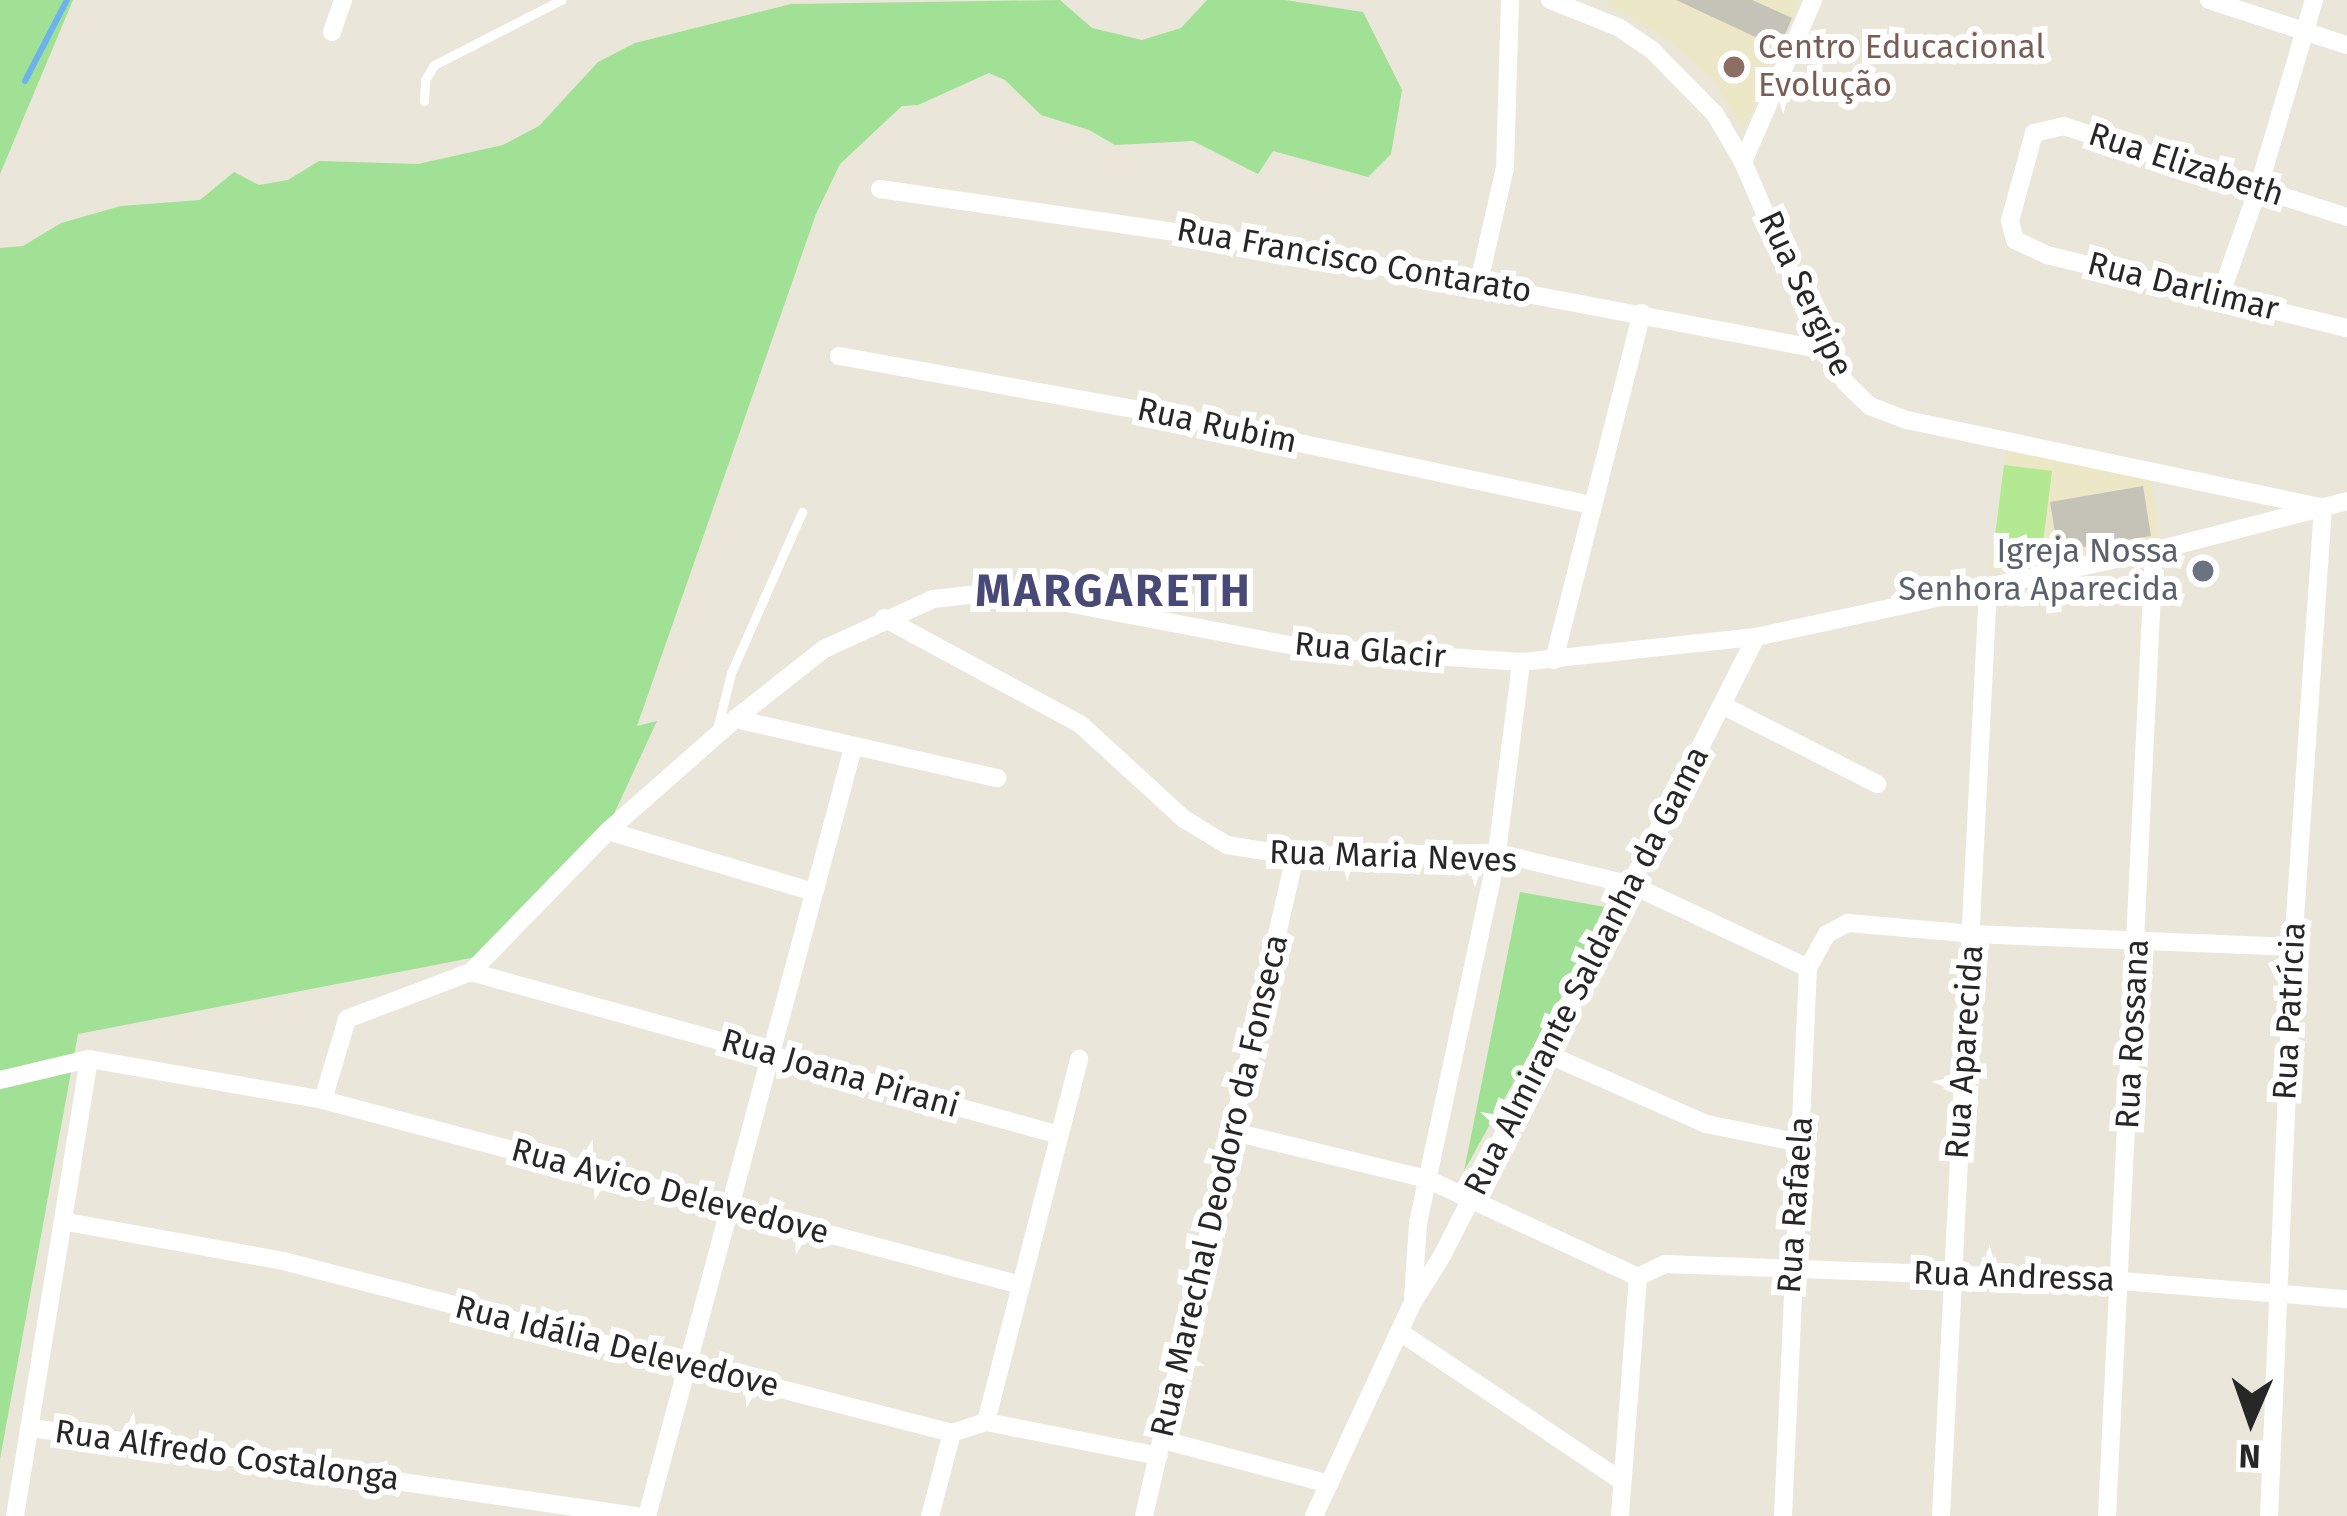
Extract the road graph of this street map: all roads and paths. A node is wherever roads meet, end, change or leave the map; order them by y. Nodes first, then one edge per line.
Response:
1 (343, 0) edge
2 (561, 0) edge
3 (1510, 0) edge
4 (1550, 0) edge
5 (1813, 0) edge
6 (2209, 0) edge
7 (2314, 0) edge
8 (2305, 31) junction
9 (332, 32) dead end
10 (2347, 45) edge
11 (424, 101) dead end
12 (1743, 162) junction
13 (880, 189) dead end
14 (2258, 189) junction
15 (2347, 217) edge
16 (2020, 244) joint
17 (1480, 282) junction
18 (2220, 296) junction
19 (1642, 313) junction
20 (2347, 328) edge
21 (1824, 350) junction
22 (839, 356) dead end
23 (2347, 501) edge
24 (1593, 505) junction
25 (2324, 508) junction
26 (802, 512) dead end
27 (2154, 551) junction
28 (1988, 589) junction
29 (884, 618) junction
30 (1756, 637) junction
31 (1553, 660) junction
32 (1521, 662) junction
33 (1724, 706) junction
34 (735, 718) junction
35 (716, 735) junction
36 (853, 748) junction
37 (997, 778) dead end
38 (1877, 784) dead end
39 (608, 831) junction
40 (1497, 854) junction
41 (1294, 856) junction
42 (1632, 885) junction
43 (814, 892) junction
44 (1972, 934) junction
45 (2138, 943) junction
46 (2293, 947) junction
47 (1808, 968) junction
48 (471, 972) junction
49 (1545, 1052) junction
50 (771, 1055) junction
51 (89, 1059) junction
52 (1079, 1059) dead end
53 (0, 1080) edge
54 (323, 1100) junction
55 (1234, 1132) junction
56 (1059, 1135) junction
57 (1802, 1143) junction
58 (1427, 1179) junction
59 (1472, 1197) junction
60 (732, 1208) junction
61 (67, 1222) junction
62 (1790, 1268) junction
63 (1952, 1276) junction
64 (1638, 1277) junction
65 (2121, 1281) junction
66 (1017, 1284) junction
67 (2275, 1292) junction
68 (2347, 1299) edge
69 (1413, 1303) junction
70 (1400, 1332) junction
71 (690, 1366) junction
72 (986, 1422) junction
73 (32, 1428) junction
74 (952, 1433) junction
75 (1161, 1448) junction
76 (1622, 1481) junction
77 (1329, 1484) junction
78 (578, 1512) edge
79 (1319, 1514) edge
80 (15, 1516) edge
81 (636, 1516) edge
82 (646, 1516) edge
83 (930, 1516) edge
84 (1144, 1516) edge
85 (1620, 1516) edge
86 (1783, 1516) edge
87 (1941, 1516) edge
88 (2107, 1516) edge
89 (2269, 1516) edge

1 - 9 street
2 - 11 lane
3 - 17 street
4 - 12 street, Rua Sergipe
5 - 12 street
6 - 8 street
7 - 8 street
8 - 10 street
8 - 14 street
12 - 21 street, Rua Sergipe
13 - 17 street, Rua Francisco Contarato
14 - 15 street, Rua Elizabeth
14 - 16 street, Rua Elizabeth
14 - 18 street
16 - 18 street, Rua Darlimar
17 - 19 street, Rua Francisco Contarato
18 - 20 street, Rua Darlimar
19 - 21 street, Rua Francisco Contarato
19 - 24 street
21 - 25 street, Rua Sergipe
22 - 24 street, Rua Rubim
23 - 25 street, Rua Sergipe
24 - 31 street
25 - 27 street, Rua Glacir
25 - 46 street, Rua Patrícia
26 - 35 lane
27 - 28 street, Rua Glacir
27 - 45 street, Rua Rossana
28 - 30 street, Rua Glacir
28 - 44 street, Rua Aparecida
29 - 32 street, Rua Glacir
29 - 34 street, Rua Glacir
29 - 41 street, Rua Maria Neves
30 - 31 street, Rua Glacir
30 - 33 street, Rua Almirante Saldanha da Gama
31 - 32 street, Rua Glacir
32 - 40 street, Rua Almirante Saldanha da Gama
33 - 38 street
33 - 42 street, Rua Almirante Saldanha da Gama
34 - 35 street, Rua Glacir
34 - 36 street
35 - 39 street, Rua Glacir
36 - 37 street
36 - 43 street
39 - 43 street
39 - 48 street, Rua Glacir
40 - 41 street, Rua Maria Neves
40 - 42 street, Rua Maria Neves
40 - 58 street, Rua Almirante Saldanha da Gama
41 - 55 street, Rua Marechal Deodoro da Fonseca
42 - 47 street, Rua Maria Neves
42 - 49 street, Rua Almirante Saldanha da Gama
43 - 50 street
44 - 45 street
44 - 47 street
44 - 63 street, Rua Aparecida
45 - 46 street
45 - 65 street, Rua Rossana
46 - 67 street, Rua Patrícia
47 - 57 street, Rua Rafaela
48 - 50 street, Rua Joana Pirani
48 - 54 street, Rua Glacir
49 - 57 street
49 - 59 street, Rua Almirante Saldanha da Gama
50 - 56 street, Rua Joana Pirani
50 - 60 street
51 - 53 street
51 - 54 street, Rua Avico Delevedove
51 - 61 street
52 - 56 street
54 - 60 street, Rua Avico Delevedove
55 - 58 street
55 - 75 street, Rua Marechal Deodoro da Fonseca
56 - 66 street
57 - 62 street, Rua Rafaela
58 - 59 street
58 - 69 street, Rua Almirante Saldanha da Gama
59 - 64 street
59 - 69 street, Rua Almirante Saldanha da Gama
60 - 66 street, Rua Avico Delevedove
60 - 71 street
61 - 71 street, Rua Idália Delevedove
61 - 73 street
62 - 63 street, Rua Andressa
62 - 64 street, Rua Andressa
62 - 86 street, Rua Rafaela
63 - 65 street, Rua Andressa
63 - 87 street, Rua Aparecida
64 - 76 street
65 - 67 street, Rua Andressa
65 - 88 street, Rua Rossana
66 - 72 street
67 - 68 street, Rua Andressa
67 - 89 street, Rua Patrícia
69 - 70 street, Rua Almirante Saldanha da Gama
70 - 76 street
70 - 77 street, Rua Almirante Saldanha da Gama
71 - 74 street, Rua Idália Delevedove
71 - 82 street
72 - 74 street
72 - 75 street
73 - 78 street, Rua Alfredo Costalonga
73 - 80 street
74 - 83 street
75 - 77 street
75 - 84 street, Rua Marechal Deodoro da Fonseca
76 - 85 street
77 - 79 street, Rua Almirante Saldanha da Gama
78 - 81 street, Rua Alfredo Costalonga

